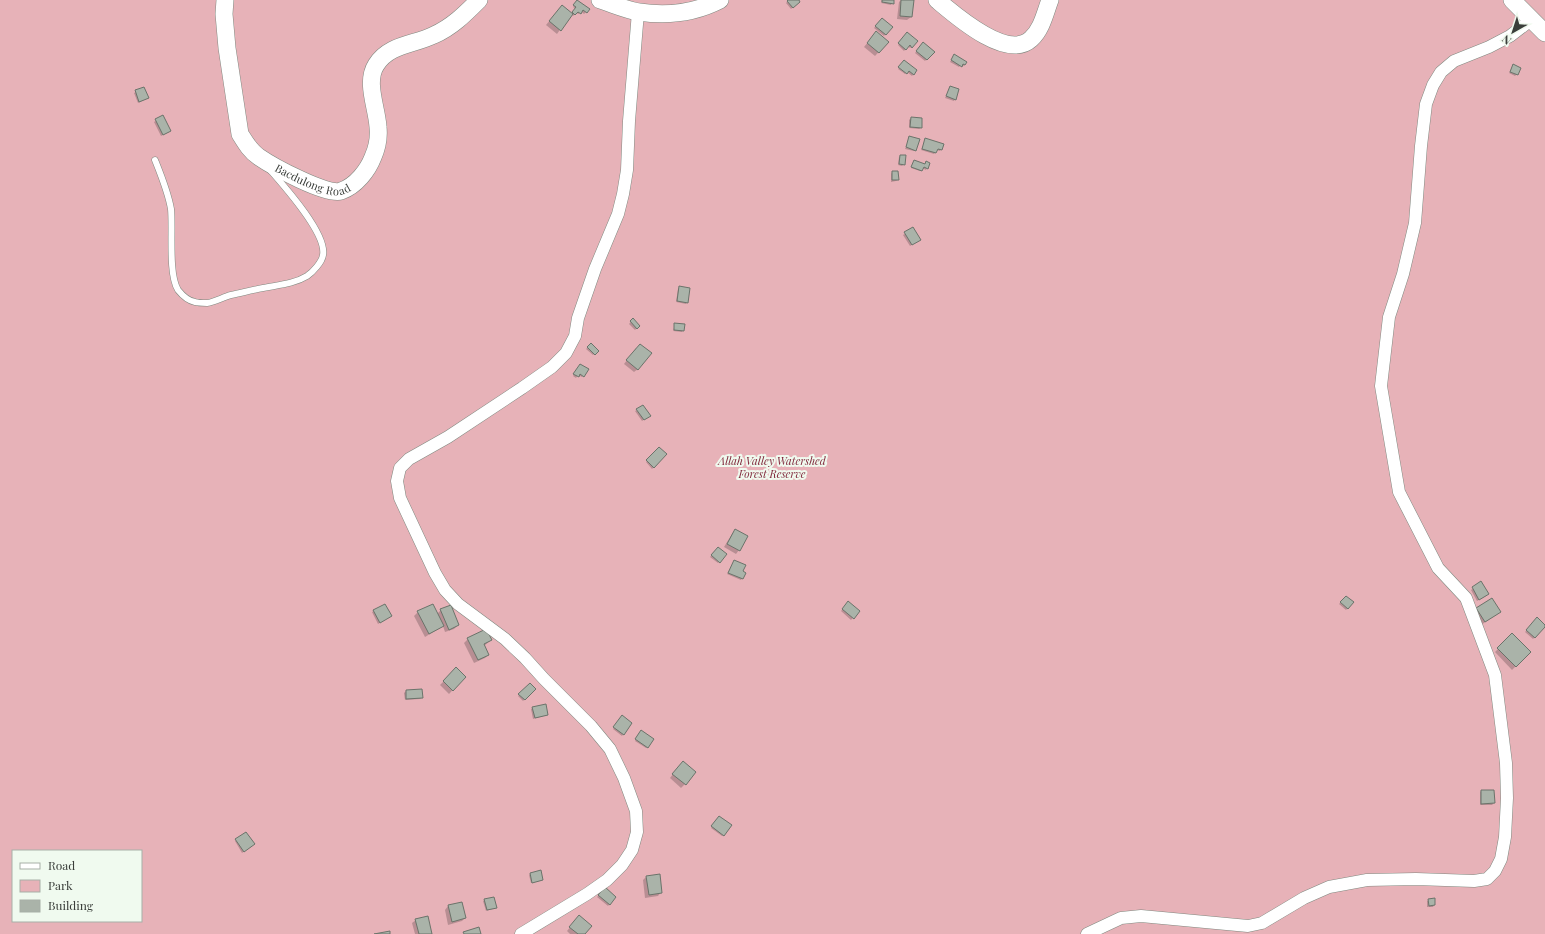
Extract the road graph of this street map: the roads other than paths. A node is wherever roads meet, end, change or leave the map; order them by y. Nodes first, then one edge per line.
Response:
1 (225, 0) edge
2 (479, 0) edge
3 (600, 0) edge
4 (720, 0) edge
5 (937, 0) edge
6 (1050, 0) edge
7 (1512, 0) edge
8 (638, 12) junction
9 (1531, 20) junction
10 (1545, 32) edge
11 (258, 156) junction
12 (155, 160) dead end
13 (521, 934) edge
14 (1087, 934) edge

1 - 11 street, Bacdulong Road
2 - 11 street, Bacdulong Road
3 - 8 street
4 - 8 street
5 - 6 street
7 - 9 street
8 - 13 street
9 - 10 street
9 - 14 street
11 - 12 lane

